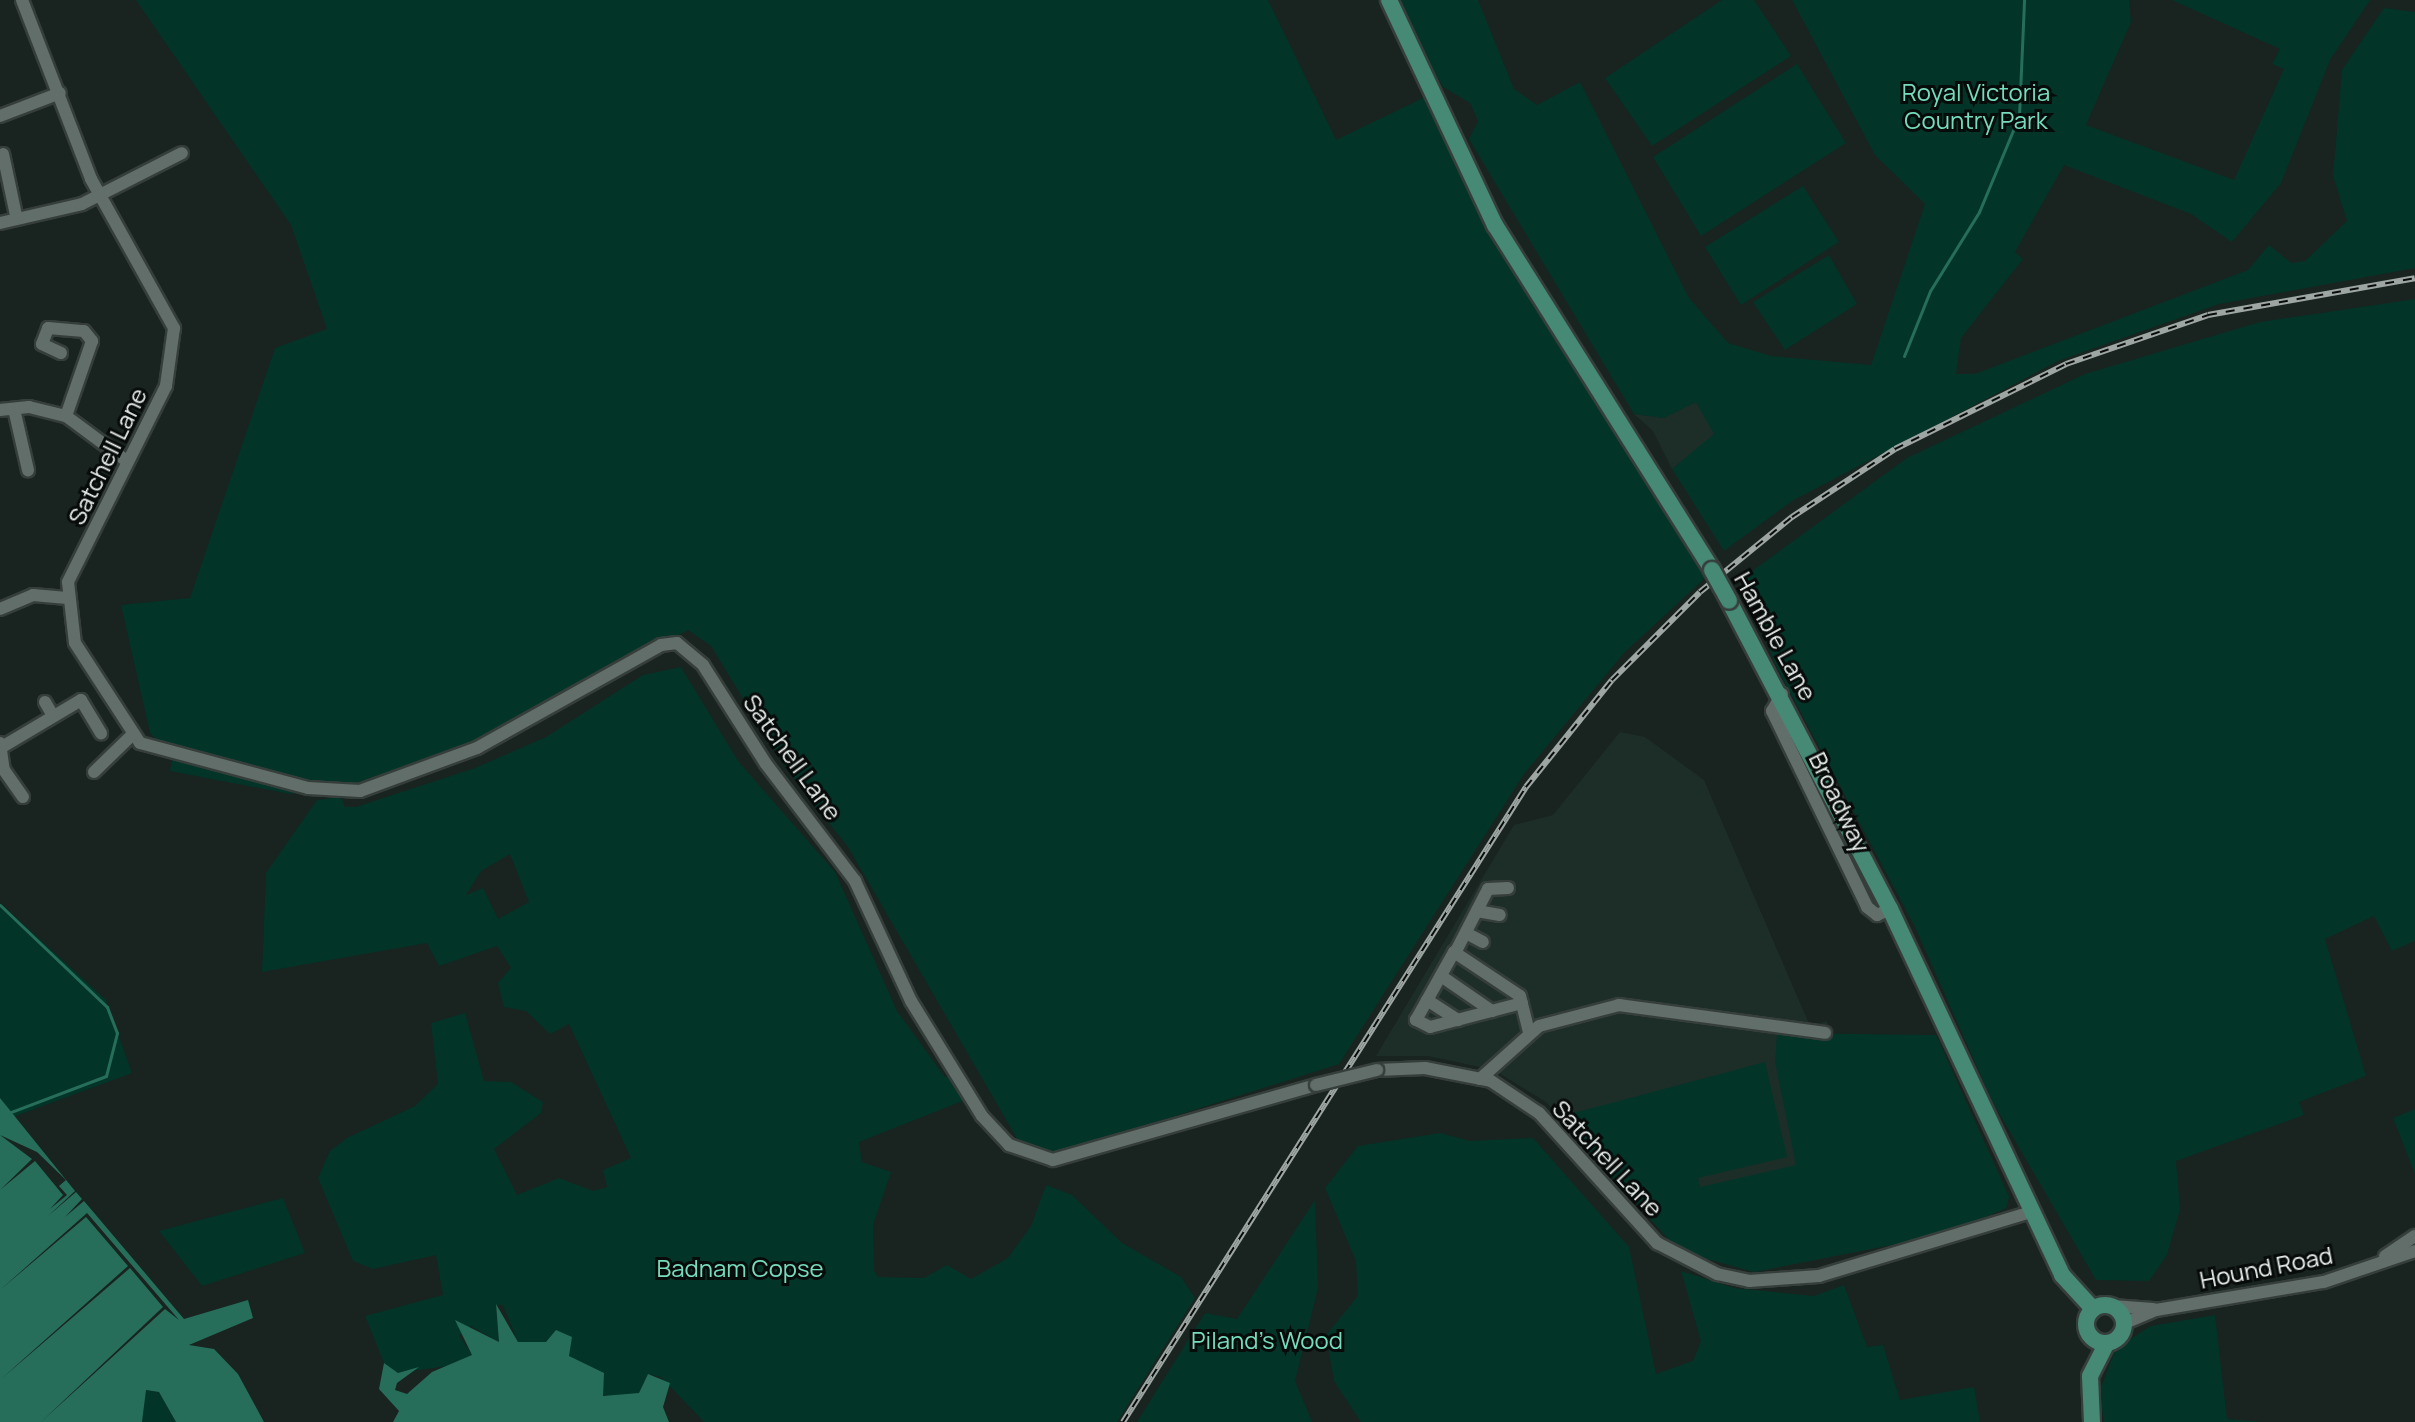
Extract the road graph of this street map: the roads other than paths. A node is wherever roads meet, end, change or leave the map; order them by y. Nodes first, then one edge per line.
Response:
1 (22, 0) edge
2 (1389, 0) edge
3 (60, 93) junction
4 (0, 116) edge
5 (182, 153) dead end
6 (3, 154) dead end
7 (100, 196) junction
8 (16, 215) junction
9 (0, 223) edge
10 (61, 353) dead end
11 (14, 409) junction
12 (0, 410) edge
13 (66, 416) junction
14 (124, 459) junction
15 (28, 470) dead end
16 (67, 598) junction
17 (0, 609) edge
18 (45, 702) dead end
19 (53, 716) junction
20 (101, 733) dead end
21 (132, 735) junction
22 (1, 745) edge
23 (2, 771) edge
24 (94, 772) dead end
25 (23, 797) dead end
26 (1508, 888) dead end
27 (1477, 911) junction
28 (1500, 915) dead end
29 (1466, 933) junction
30 (1483, 942) dead end
31 (1455, 953) junction
32 (1441, 976) junction
33 (1427, 1000) junction
34 (1522, 1003) junction
35 (1492, 1011) junction
36 (1458, 1020) junction
37 (1529, 1031) junction
38 (1825, 1033) dead end
39 (1480, 1079) junction
40 (2031, 1212) junction
41 (2415, 1236) edge
42 (2415, 1251) edge
43 (2362, 1269) junction
44 (2113, 1306) junction
45 (2093, 1309) junction
46 (2156, 1310) junction
47 (2125, 1323) junction
48 (2087, 1332) junction
49 (2106, 1344) junction
50 (2090, 1376) junction
51 (2092, 1422) edge

1 - 3 street, Satchell Lane
2 - 40 main road, Hamble Lane, bridge
3 - 4 street
3 - 7 street, Satchell Lane
5 - 7 street
6 - 8 street
7 - 8 street
7 - 14 street, Satchell Lane
8 - 9 street
10 - 13 street
11 - 12 street
11 - 13 street
11 - 15 street
13 - 14 street
14 - 16 street, Satchell Lane
16 - 17 street
16 - 21 street, Satchell Lane
18 - 19 street
19 - 20 street
19 - 22 street
21 - 24 street
21 - 39 street, Satchell Lane, bridge
22 - 23 street
23 - 25 street
26 - 27 street
27 - 28 street
27 - 29 street
29 - 30 street
29 - 31 street
31 - 32 street
31 - 34 street
32 - 33 street
32 - 35 street
33 - 36 street
33 - 36 street
34 - 35 street
34 - 37 street
35 - 36 street
37 - 38 street
37 - 39 street
39 - 40 street, Satchell Lane
40 - 45 main road, Hamble Lane
41 - 43 street
42 - 43 street, Hound Road
43 - 46 street, Hound Road
44 - 45 main road
44 - 46 street
44 - 47 main road
45 - 48 main road
46 - 47 street, Hound Road
47 - 49 main road
48 - 49 main road
48 - 50 main road
49 - 50 main road
50 - 51 main road

